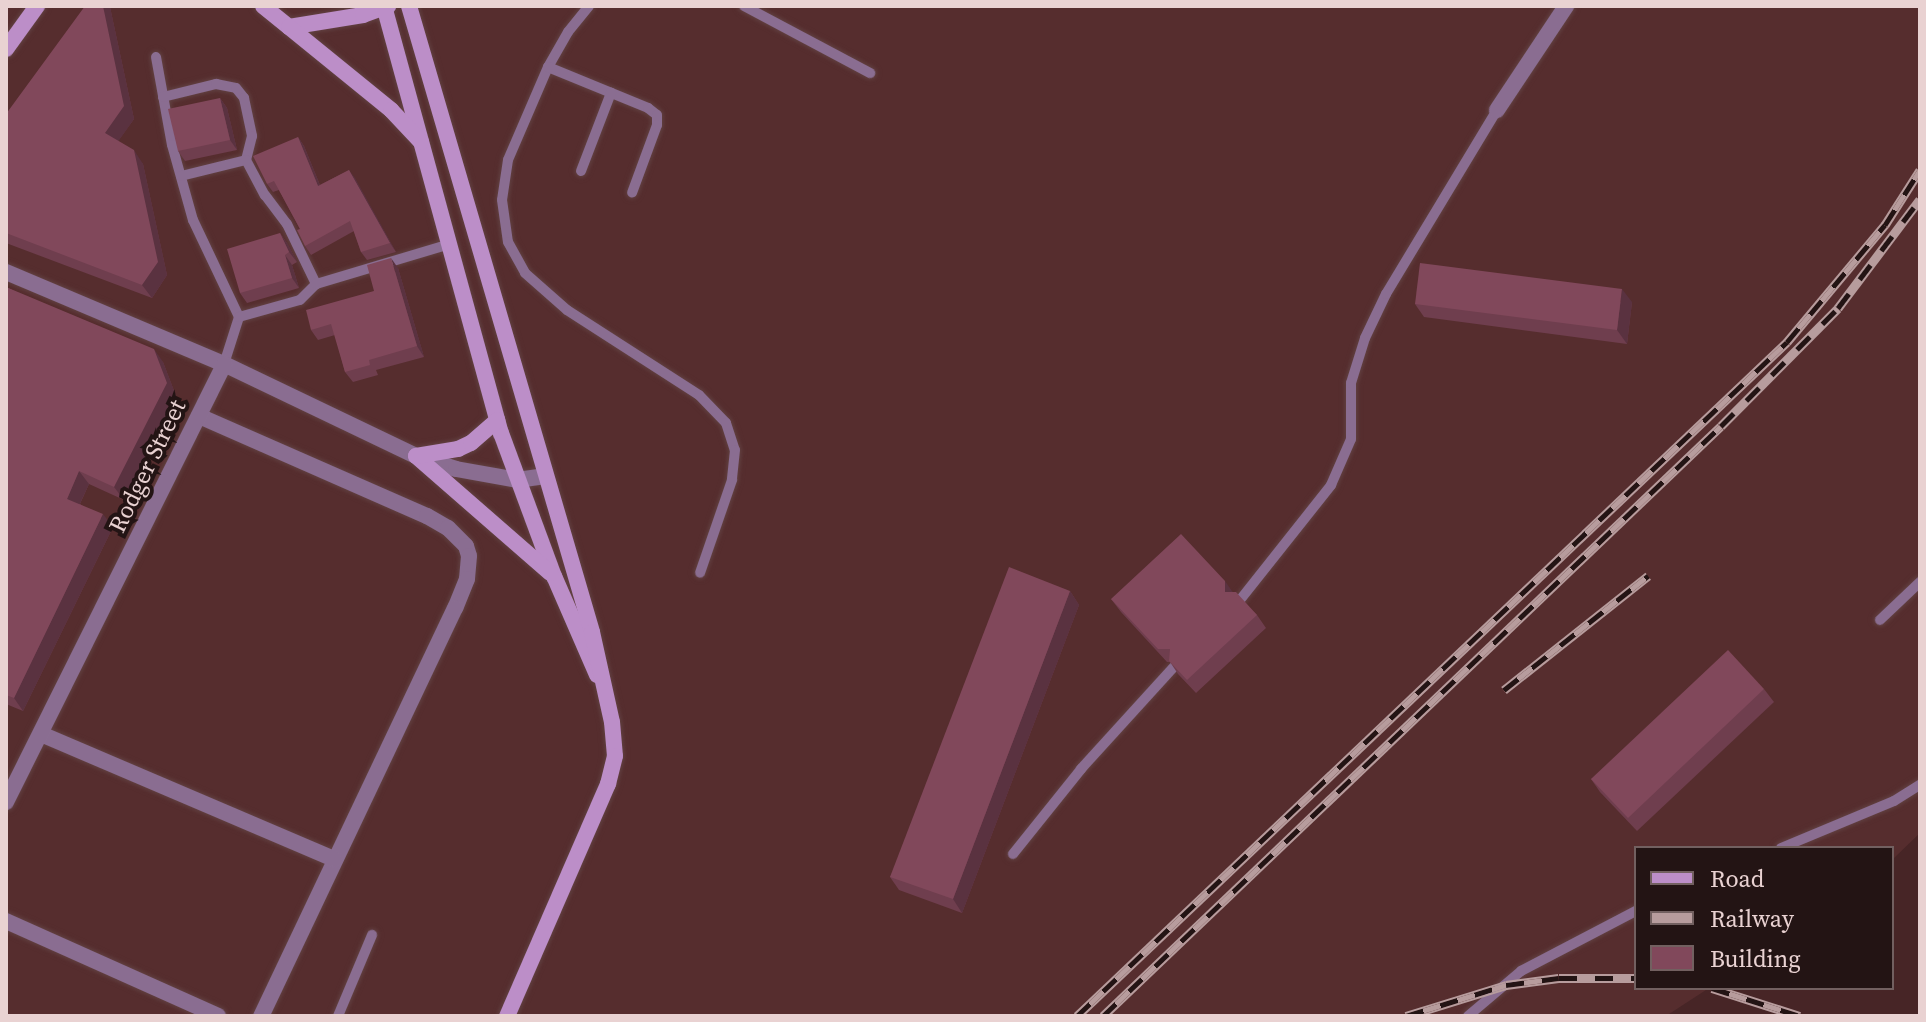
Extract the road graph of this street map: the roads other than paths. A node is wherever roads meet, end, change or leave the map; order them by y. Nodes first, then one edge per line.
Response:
1 (37, 6) edge
2 (263, 6) edge
3 (386, 6) edge
4 (409, 6) edge
5 (589, 6) edge
6 (744, 6) edge
7 (1566, 6) edge
8 (289, 27) junction
9 (6, 49) edge
10 (156, 57) dead end
11 (548, 67) junction
12 (870, 73) dead end
13 (611, 93) junction
14 (163, 97) junction
15 (1497, 110) joint
16 (422, 143) junction
17 (246, 160) junction
18 (581, 171) dead end
19 (181, 176) junction
20 (632, 193) dead end
21 (450, 244) junction
22 (6, 272) edge
23 (316, 284) junction
24 (239, 317) junction
25 (224, 364) junction
26 (199, 416) junction
27 (497, 420) junction
28 (416, 456) junction
29 (546, 476) junction
30 (517, 480) junction
31 (700, 573) dead end
32 (554, 576) junction
33 (1920, 582) edge
34 (1240, 600) edge
35 (1880, 620) dead end
36 (1173, 668) edge
37 (603, 682) junction
38 (41, 734) junction
39 (1920, 785) edge
40 (6, 802) edge
41 (1786, 846) edge
42 (1013, 854) dead end
43 (334, 859) junction
44 (1634, 912) edge
45 (6, 921) edge
46 (372, 935) dead end
47 (218, 1016) edge
48 (261, 1016) edge
49 (338, 1016) edge
50 (507, 1016) edge
51 (1468, 1016) edge

1 - 9 main road
2 - 8 main road
3 - 8 main road
3 - 16 main road
4 - 29 main road
5 - 11 lane
6 - 12 lane
7 - 15 street
8 - 16 main road
10 - 14 lane
11 - 13 lane
11 - 31 lane
13 - 18 lane
13 - 20 lane
14 - 17 lane
14 - 19 lane
15 - 34 lane
16 - 21 main road
17 - 19 lane
17 - 23 lane
19 - 24 lane
21 - 23 lane
21 - 27 main road
22 - 25 street
23 - 24 lane
24 - 25 lane
25 - 26 street, Rodger Street
25 - 28 street
26 - 38 street, Rodger Street
26 - 43 street
27 - 28 main road
27 - 30 main road
28 - 30 street
28 - 32 main road
29 - 30 street
29 - 37 main road
30 - 32 main road
32 - 37 main road
33 - 35 lane
36 - 42 lane
37 - 50 main road
38 - 40 street, Rodger Street
38 - 43 street
39 - 41 lane
43 - 48 street
44 - 51 lane
45 - 47 street
46 - 49 lane

